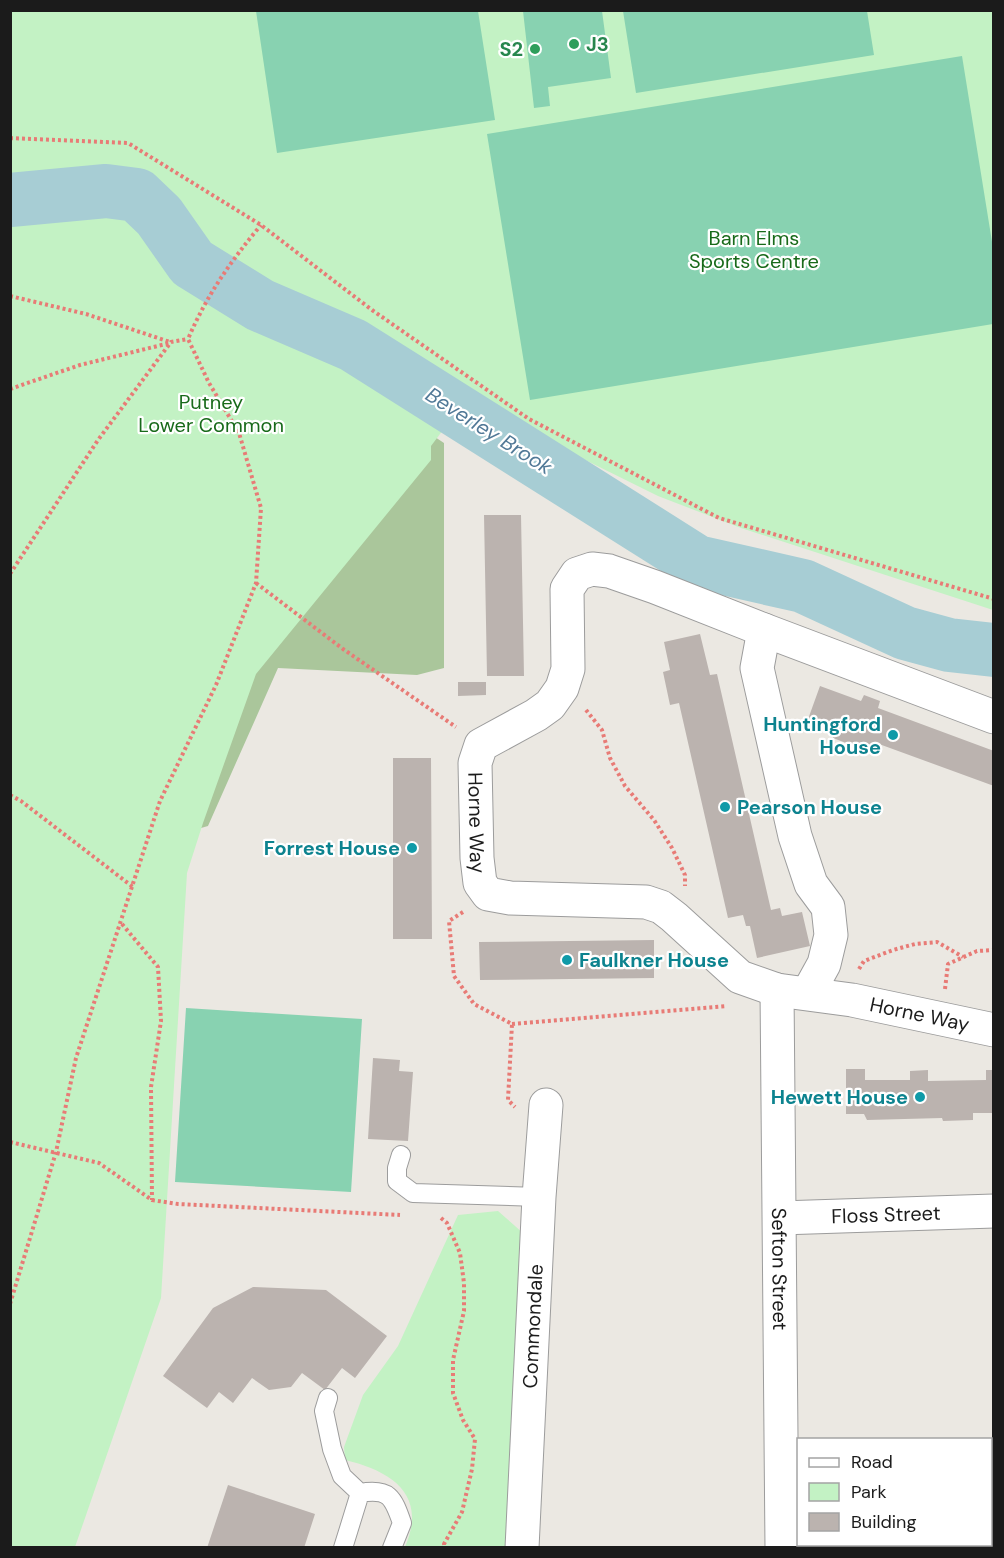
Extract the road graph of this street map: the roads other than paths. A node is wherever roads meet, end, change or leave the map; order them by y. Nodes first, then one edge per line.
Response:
1 (764, 630) junction
2 (993, 717) edge
3 (787, 995) junction
4 (993, 1030) edge
5 (545, 1119) road end
6 (401, 1155) dead end
7 (539, 1197) junction
8 (993, 1211) edge
9 (780, 1218) junction
10 (328, 1398) dead end
11 (360, 1493) junction
12 (343, 1548) edge
13 (392, 1548) edge
14 (522, 1548) edge
15 (782, 1548) edge

1 - 2 street, Horne Way
1 - 3 street
1 - 3 street, Horne Way
3 - 4 street, Horne Way
3 - 9 street, Sefton Street
5 - 7 street, Commondale
6 - 7 lane
7 - 14 street, Commondale
8 - 9 street, Floss Street
9 - 15 street, Sefton Street
10 - 11 lane
11 - 12 lane
11 - 13 lane

